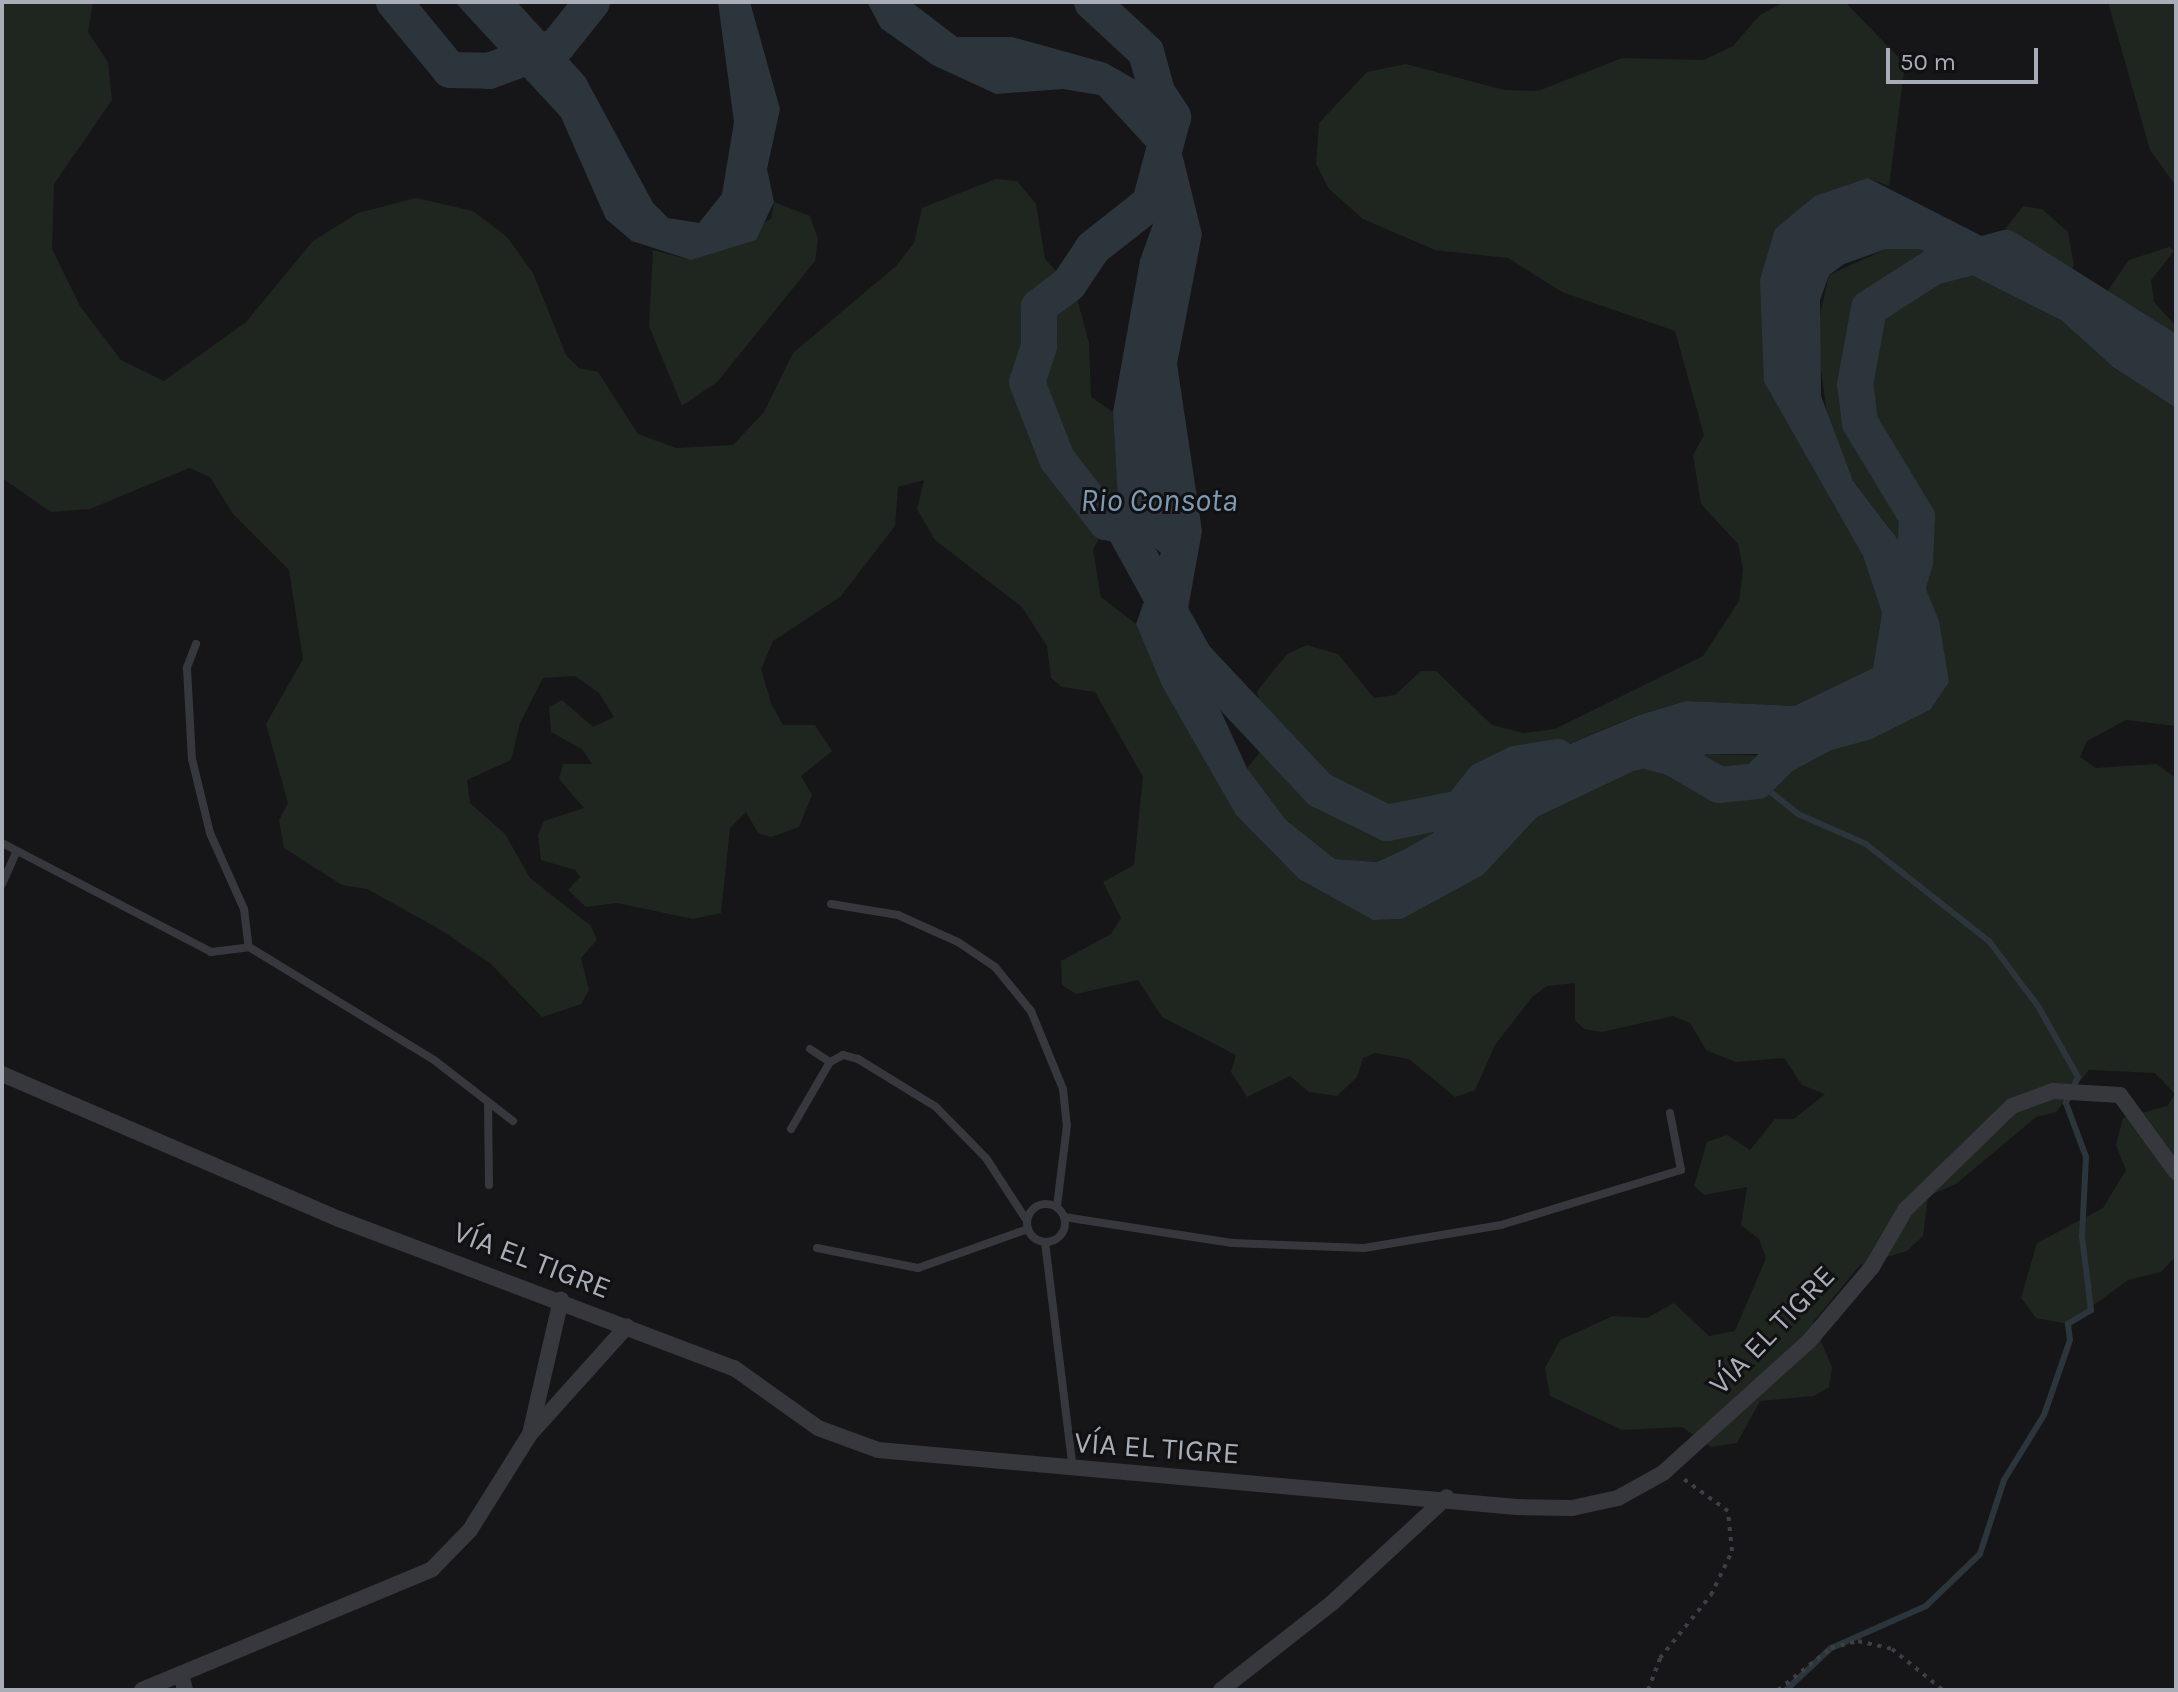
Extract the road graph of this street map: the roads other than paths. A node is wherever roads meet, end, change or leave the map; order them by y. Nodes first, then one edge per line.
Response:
1 (196, 644) dead end
2 (2, 843) edge
3 (17, 851) junction
4 (2, 884) edge
5 (831, 904) dead end
6 (249, 947) junction
7 (810, 1049) dead end
8 (830, 1062) junction
9 (2, 1074) edge
10 (488, 1103) junction
11 (1670, 1113) dead end
12 (513, 1121) dead end
13 (791, 1129) dead end
14 (2176, 1172) edge
15 (489, 1185) dead end
16 (1057, 1207) junction
17 (1064, 1217) junction
18 (1028, 1225) junction
19 (1045, 1242) junction
20 (817, 1248) dead end
21 (561, 1300) junction
22 (627, 1326) junction
23 (530, 1434) junction
24 (1073, 1470) junction
25 (1447, 1497) junction
26 (183, 1682) edge
27 (142, 1690) edge
28 (1221, 1690) edge

1 - 6 lane
2 - 3 lane
3 - 4 lane
3 - 6 lane
5 - 16 lane
6 - 10 lane
7 - 8 lane
8 - 13 lane
8 - 18 lane
9 - 21 street, VÍA EL TIGRE
10 - 12 lane
10 - 15 lane
11 - 17 lane
14 - 25 street, VÍA EL TIGRE
16 - 17 lane
16 - 18 lane
17 - 19 lane
18 - 19 lane
18 - 20 lane
19 - 24 lane
21 - 22 street, VÍA EL TIGRE
21 - 23 street
22 - 23 street
22 - 24 street, VÍA EL TIGRE
23 - 26 street
24 - 25 street, VÍA EL TIGRE
25 - 28 street
26 - 27 street

